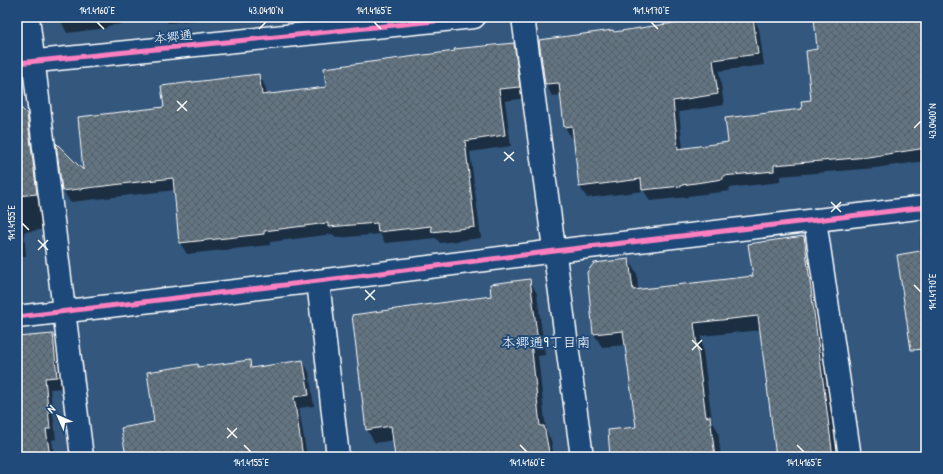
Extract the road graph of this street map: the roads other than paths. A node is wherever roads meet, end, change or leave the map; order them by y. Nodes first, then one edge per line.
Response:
1 (28, 17) edge
2 (474, 17) edge
3 (523, 17) edge
4 (25, 62) edge
5 (926, 207) edge
6 (815, 220) junction
7 (555, 251) junction
8 (318, 281) junction
9 (65, 311) junction
10 (17, 317) edge
11 (82, 457) edge
12 (338, 457) edge
13 (582, 457) edge
14 (850, 457) edge

1 - 4 street
2 - 4 street, 本郷通
3 - 7 street
4 - 9 street
5 - 6 street
6 - 7 street
6 - 14 street
7 - 8 street
7 - 13 street
8 - 9 street
8 - 12 street
9 - 10 street
9 - 11 street

